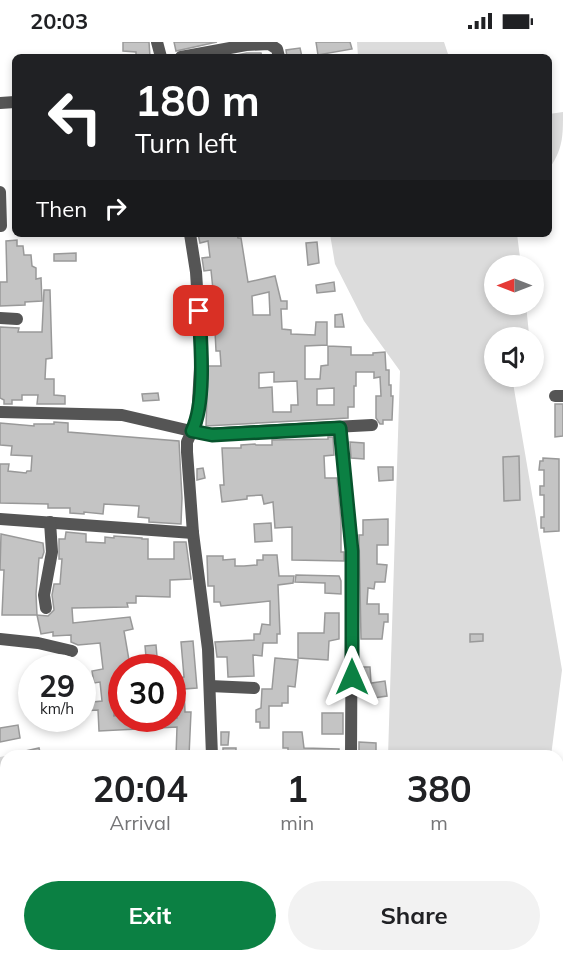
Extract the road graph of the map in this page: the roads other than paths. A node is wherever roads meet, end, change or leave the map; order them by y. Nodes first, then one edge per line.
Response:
1 (197, 54) edge
2 (278, 54) edge
3 (0, 192) edge
4 (1, 226) edge
5 (190, 237) edge
6 (0, 318) edge
7 (17, 319) dead end
8 (0, 412) edge
9 (372, 425) dead end
10 (340, 428) junction
11 (192, 431) junction
12 (0, 519) edge
13 (50, 522) junction
14 (193, 533) junction
15 (46, 608) dead end
16 (0, 639) edge
17 (72, 651) dead end
18 (210, 686) junction
19 (254, 688) dead end
20 (212, 750) edge
21 (351, 750) edge

1 - 2 street
3 - 4 street
5 - 11 street
6 - 7 street
8 - 11 street
9 - 10 street
10 - 11 street
10 - 21 street
11 - 14 street
12 - 13 street
13 - 14 street
13 - 15 street
14 - 18 street
16 - 17 street
18 - 19 street
18 - 20 street

